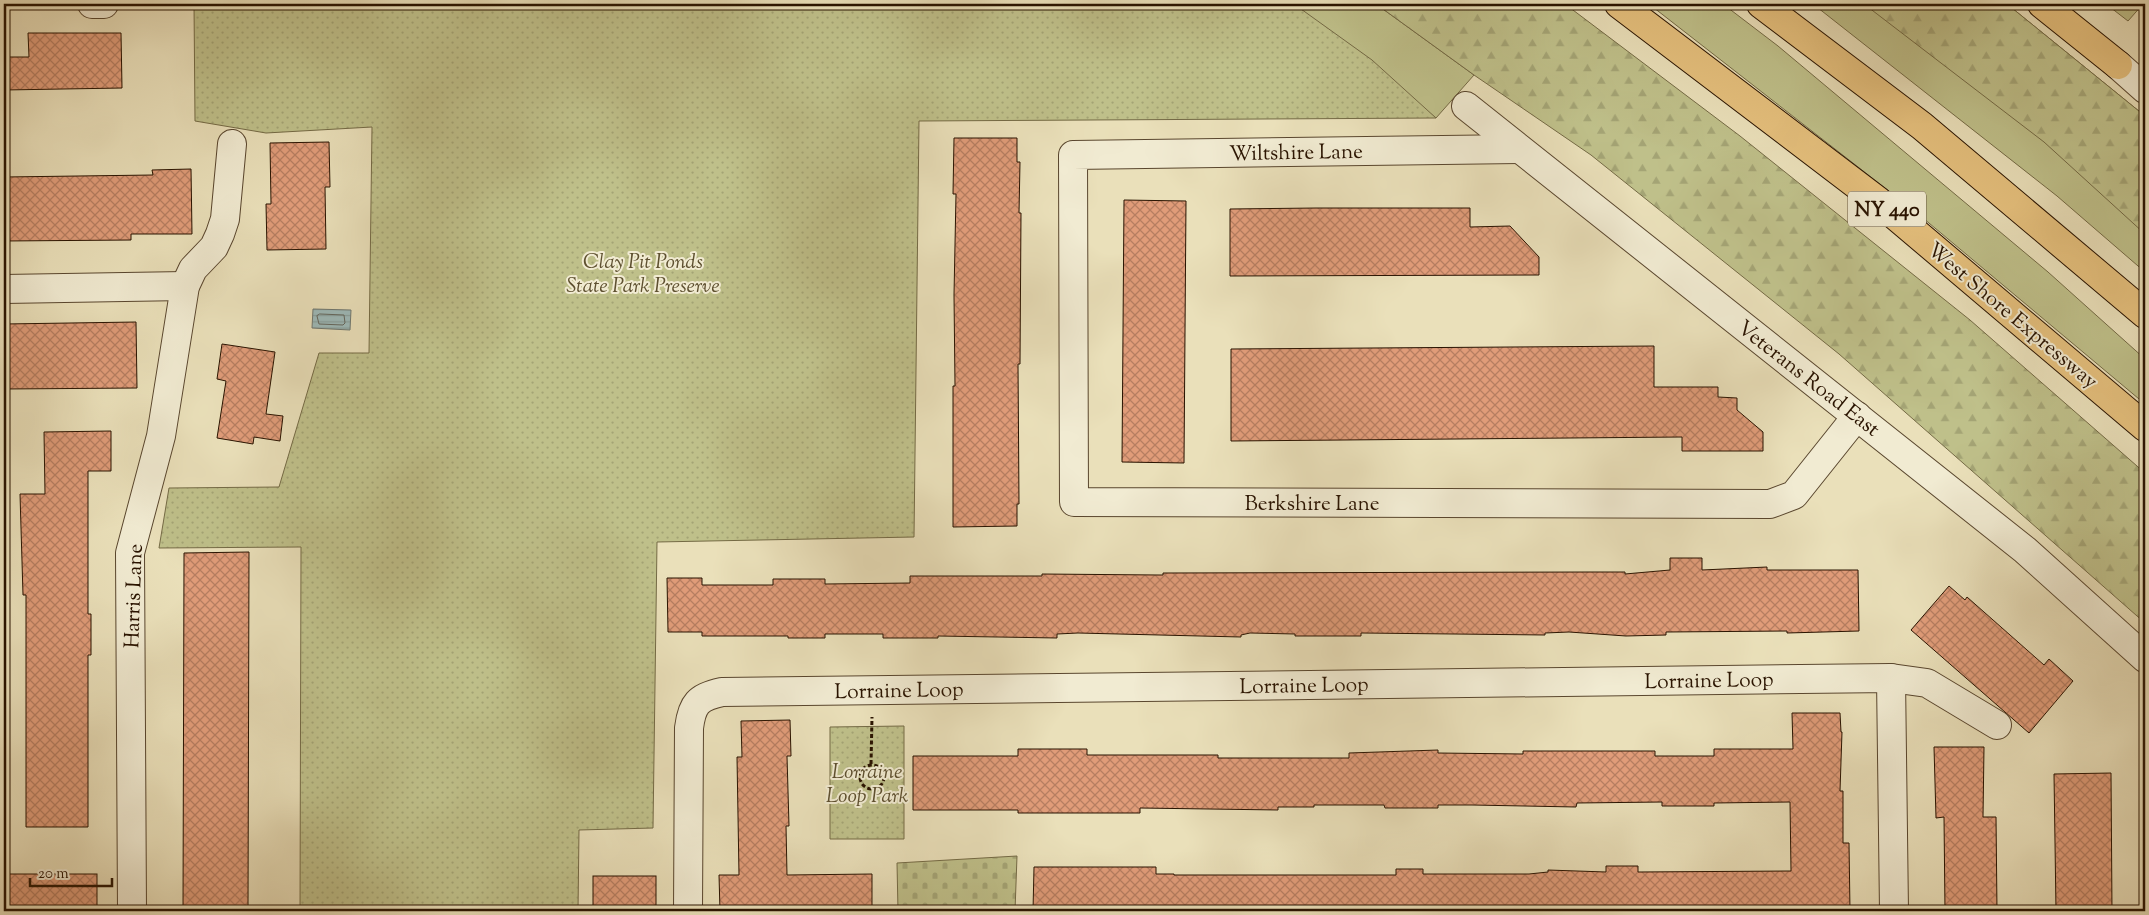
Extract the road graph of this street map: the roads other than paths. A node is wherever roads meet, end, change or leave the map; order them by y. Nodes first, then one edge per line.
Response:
1 (92, 4) edge
2 (104, 4) edge
3 (1619, 4) edge
4 (1761, 4) edge
5 (2042, 4) edge
6 (2118, 65) joint
7 (2145, 89) edge
8 (1466, 106) dead end
9 (232, 144) dead end
10 (1519, 149) junction
11 (1073, 155) joint
12 (185, 286) junction
13 (4, 289) edge
14 (2145, 314) edge
15 (1857, 416) junction
16 (2145, 427) edge
17 (2145, 658) edge
18 (1891, 678) junction
19 (1997, 725) dead end
20 (132, 911) edge
21 (688, 911) edge
22 (1894, 911) edge

1 - 2 street
3 - 16 highway, West Shore Expressway / NY 440
4 - 14 highway
5 - 6 highway
6 - 7 street
8 - 10 street, Veterans Road East
9 - 12 street, Harris Lane
10 - 11 street, Wiltshire Lane
10 - 15 street, Veterans Road East
11 - 15 street, Berkshire Lane
12 - 13 street
12 - 20 street, Harris Lane
15 - 17 street, Veterans Road East
18 - 19 street, Lorraine Loop
18 - 21 street, Lorraine Loop
18 - 22 street

